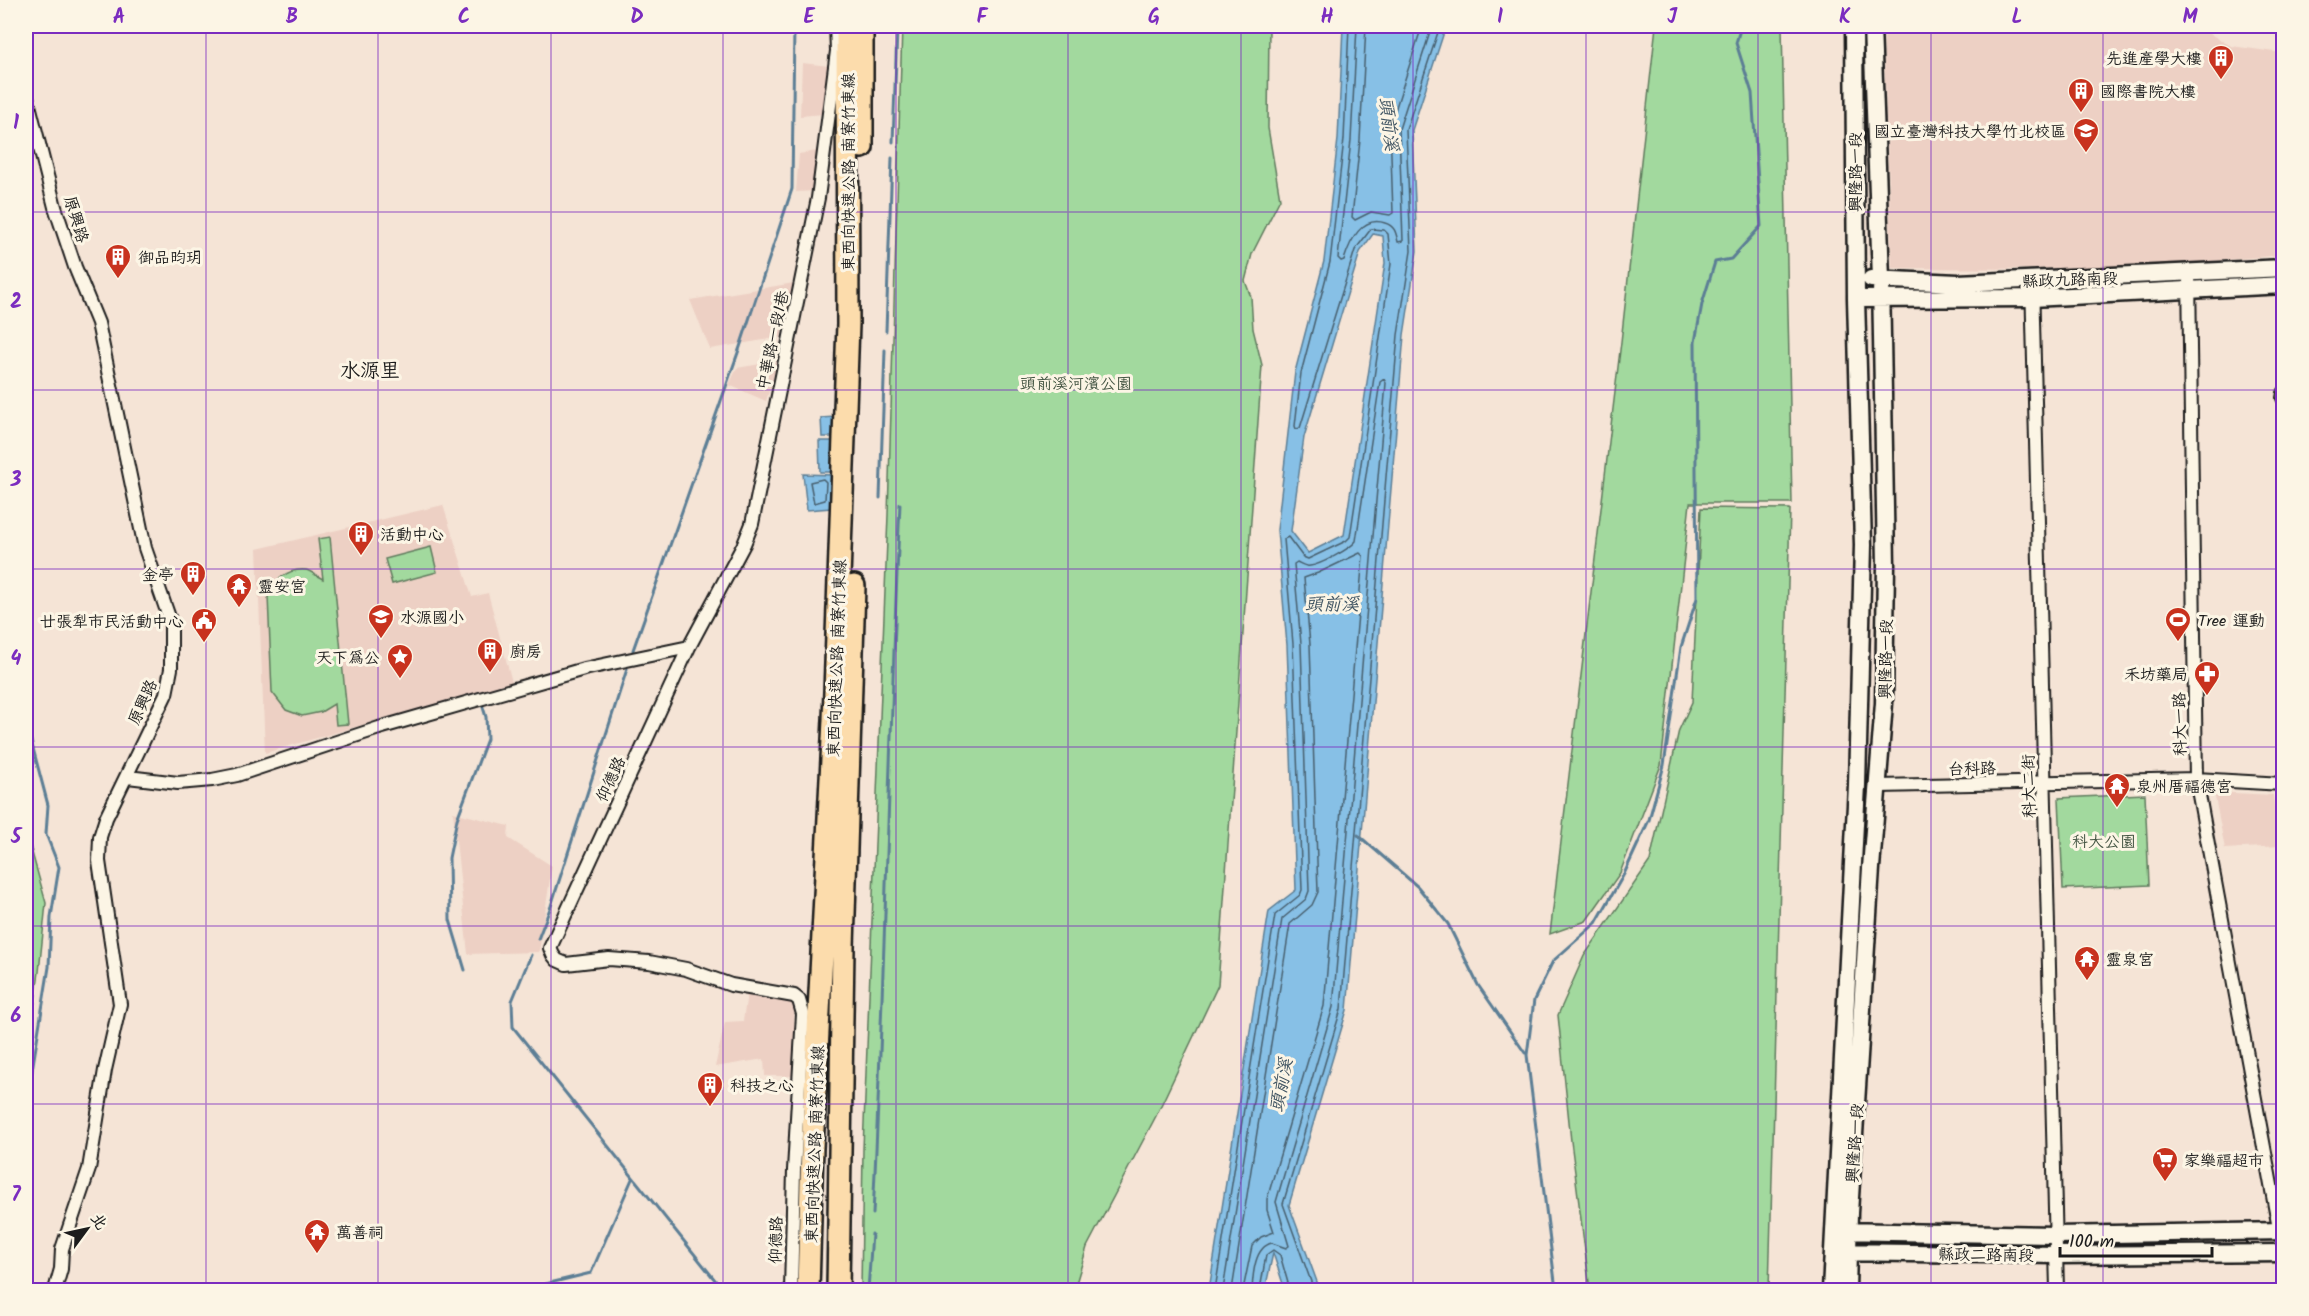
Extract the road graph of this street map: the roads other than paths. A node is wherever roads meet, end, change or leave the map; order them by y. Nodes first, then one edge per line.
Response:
1 (836, 26) edge
2 (847, 26) edge
3 (862, 26) edge
4 (1854, 26) edge
5 (1872, 26) edge
6 (26, 93) edge
7 (2283, 268) edge
8 (1856, 278) junction
9 (1881, 279) junction
10 (2032, 280) junction
11 (2189, 282) junction
12 (2283, 285) edge
13 (1880, 298) junction
14 (2032, 298) junction
15 (1856, 299) junction
16 (2283, 393) edge
17 (2283, 398) edge
18 (690, 647) junction
19 (128, 777) junction
20 (2196, 779) junction
21 (2044, 782) junction
22 (2283, 784) edge
23 (1879, 786) junction
24 (1842, 1232) junction
25 (2283, 1233) edge
26 (2055, 1235) junction
27 (1840, 1252) junction
28 (2283, 1253) edge
29 (2056, 1255) junction
30 (55, 1290) edge
31 (791, 1290) edge
32 (808, 1290) edge
33 (838, 1290) edge
34 (1831, 1290) edge
35 (1847, 1290) edge
36 (2057, 1290) edge

1 - 18 street, 中華路一段1巷
2 - 32 highway, 東西向快速公路 南寮竹東線
3 - 33 highway, 東西向快速公路 南寮竹東線
4 - 8 street, 興隆路一段
5 - 9 street, 興隆路一段
6 - 19 street, 原興路
7 - 11 street, 縣政九路南段
8 - 9 street, 縣政九路南段
8 - 15 street, 興隆路一段
9 - 10 street, 縣政九路南段
9 - 13 street, 興隆路一段
10 - 11 street, 縣政九路南段
10 - 14 street, 科大二街
11 - 12 street, 縣政九路南段
11 - 14 street, 縣政九路南段
11 - 20 street, 科大一路
13 - 14 street, 縣政九路南段
13 - 15 street, 縣政九路南段
13 - 23 street, 興隆路一段
14 - 21 street, 科大二街
15 - 24 street, 興隆路一段
16 - 17 street
18 - 19 street
18 - 31 street, 仰德路
19 - 30 street, 原興路
20 - 21 street, 台科路
20 - 22 street, 台科路
20 - 25 street, 科大一路
21 - 23 street, 台科路
21 - 26 street, 科大二街
23 - 24 street, 興隆路一段
24 - 26 street, 縣政二路南段
24 - 27 street, 興隆路一段
25 - 26 street, 縣政二路南段
26 - 29 street, 科大二街
27 - 29 street, 縣政二路南段
27 - 34 street, 興隆路一段
27 - 35 street, 興隆路一段
28 - 29 street, 縣政二路南段
29 - 36 street, 科大二街

